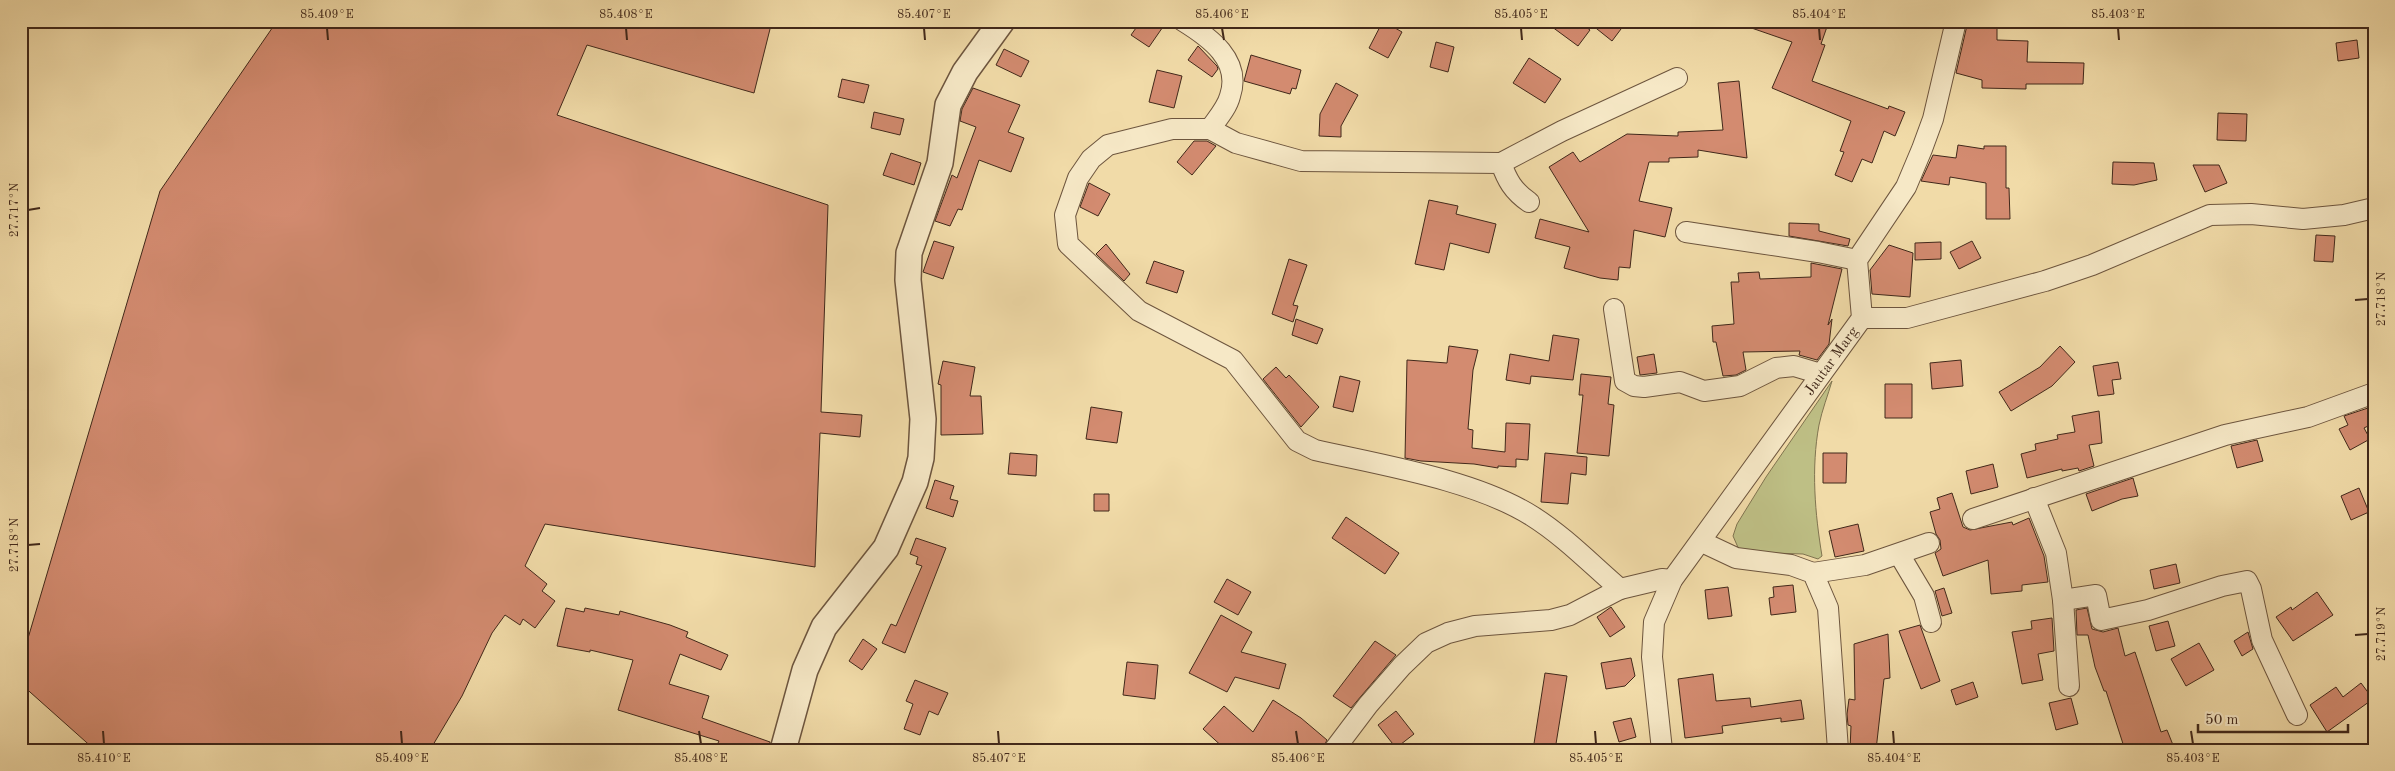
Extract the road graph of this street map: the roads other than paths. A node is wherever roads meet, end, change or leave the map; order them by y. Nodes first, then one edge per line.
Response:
1 (1002, 21) edge
2 (1183, 21) edge
3 (1956, 21) edge
4 (1677, 78) dead end
5 (1210, 129) junction
6 (1501, 163) junction
7 (1529, 202) dead end
8 (2374, 208) edge
9 (1686, 232) dead end
10 (1857, 260) junction
11 (1614, 309) dead end
12 (1862, 318) junction
13 (1821, 374) junction
14 (2374, 393) edge
15 (2034, 498) junction
16 (1973, 519) dead end
17 (1702, 542) junction
18 (1929, 544) dead end
19 (1899, 554) junction
20 (1813, 574) junction
21 (1672, 580) junction
22 (1620, 589) junction
23 (2063, 600) junction
24 (1931, 622) dead end
25 (2069, 686) dead end
26 (2297, 715) dead end
27 (783, 750) edge
28 (1334, 750) edge
29 (1662, 750) edge
30 (1838, 750) edge

1 - 27 street
2 - 5 street
3 - 10 street
4 - 6 street
5 - 6 street
5 - 22 street
6 - 7 street
8 - 12 street
9 - 10 street
10 - 12 street, Jautar Marg
11 - 13 street
12 - 13 street, Jautar Marg
13 - 17 street, Jautar Marg
14 - 15 street
15 - 16 street
15 - 23 street
17 - 20 street
17 - 21 street, Jautar Marg
18 - 19 street
19 - 20 street
19 - 24 street
20 - 30 street
21 - 22 street
21 - 29 street, Jautar Marg
22 - 28 street
23 - 25 street
23 - 26 street

